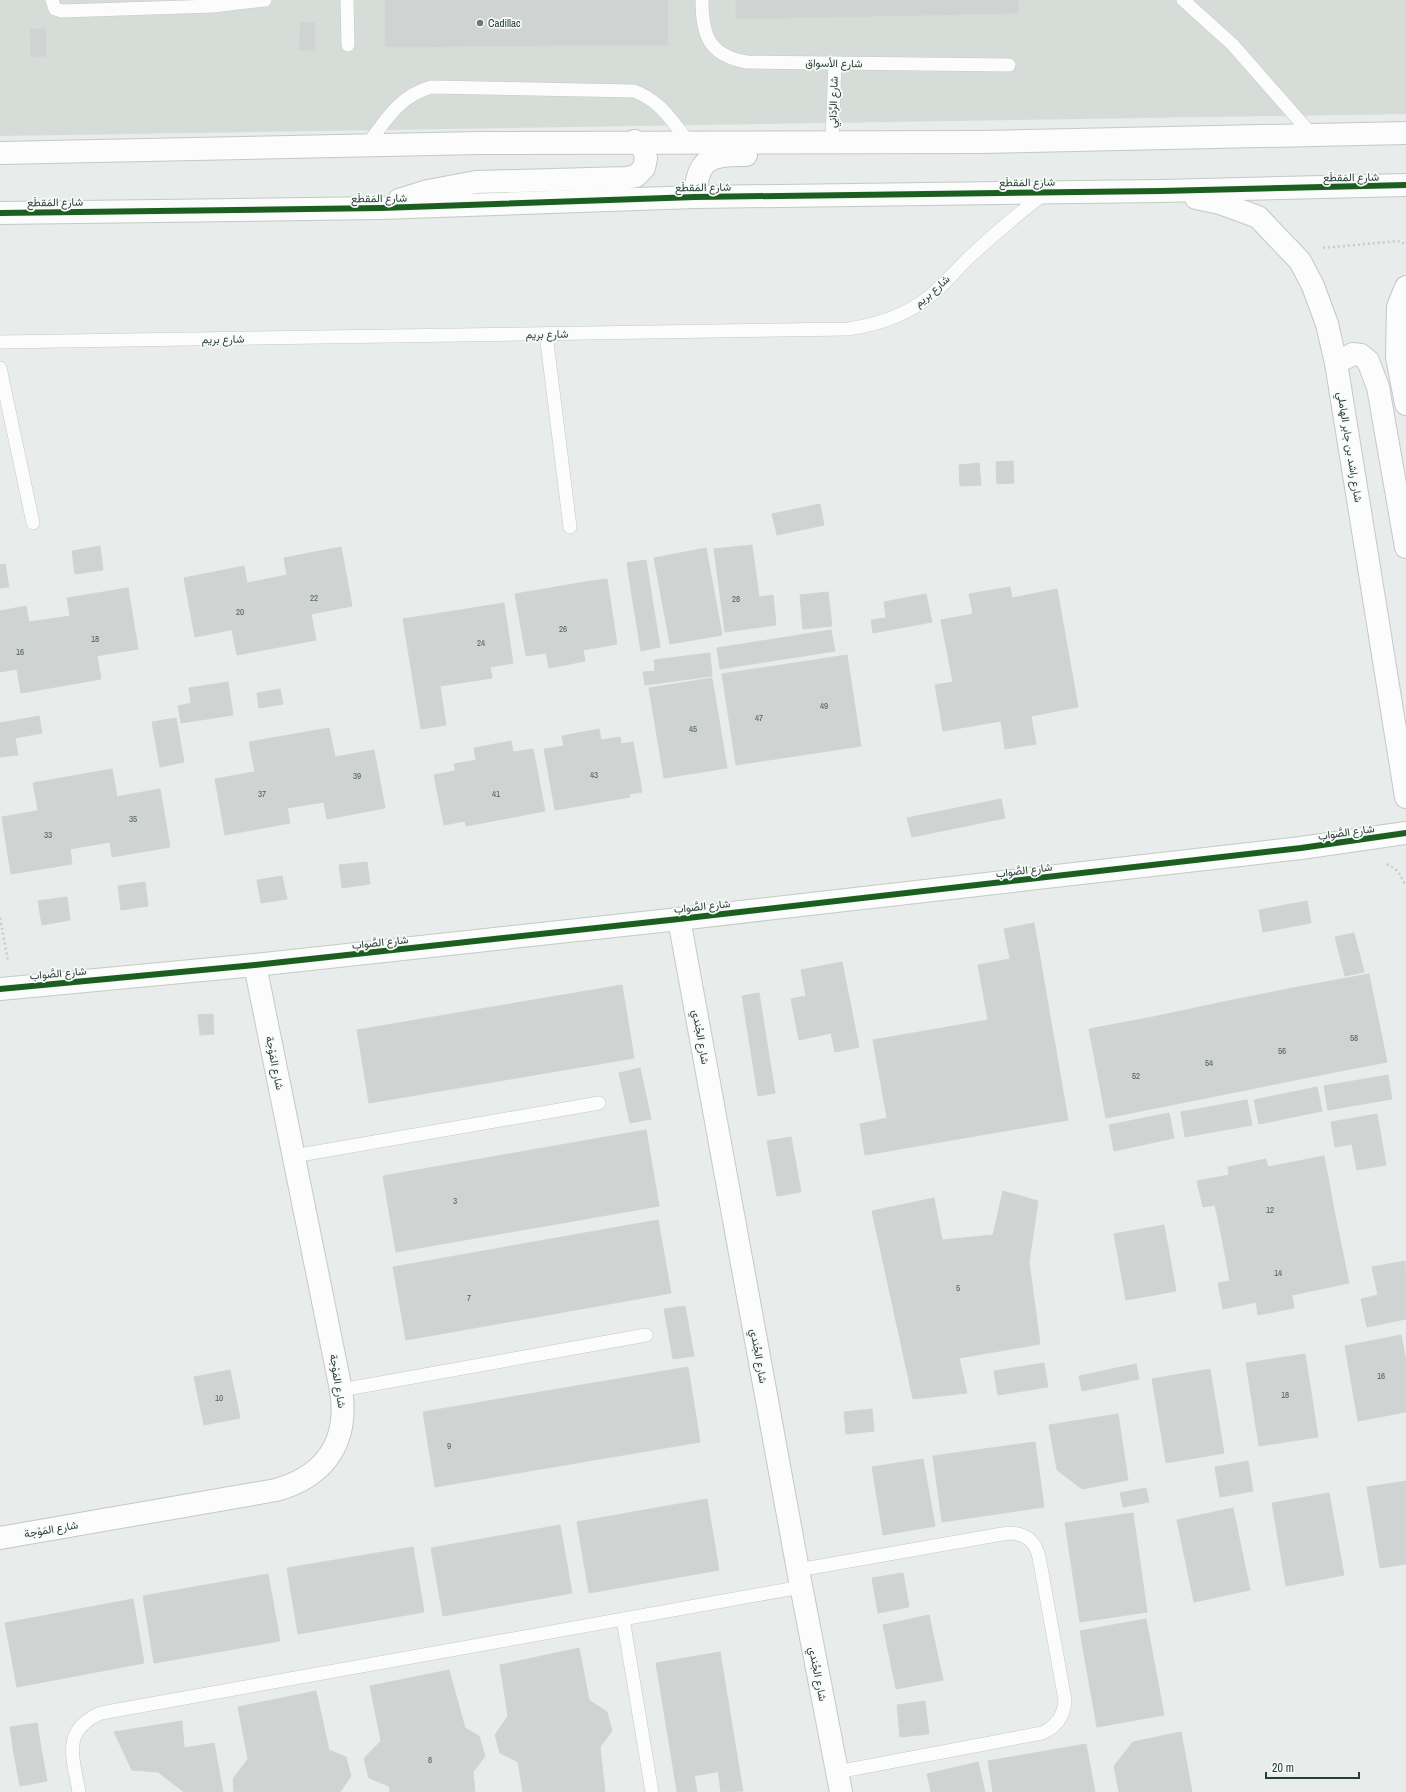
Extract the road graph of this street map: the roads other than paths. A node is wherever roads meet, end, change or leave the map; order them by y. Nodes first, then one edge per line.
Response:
1 (52, 0) edge
2 (265, 0) edge
3 (347, 0) edge
4 (702, 0) edge
5 (1183, 0) edge
6 (212, 3) edge
7 (348, 45) dead end
8 (835, 63) junction
9 (1009, 65) dead end
10 (1406, 133) edge
11 (1312, 135) junction
12 (635, 141) junction
13 (688, 141) junction
14 (832, 142) junction
15 (367, 145) junction
16 (0, 153) edge
17 (1406, 185) edge
18 (1161, 191) junction
19 (1046, 192) junction
20 (695, 197) junction
21 (382, 208) junction
22 (0, 213) edge
23 (1406, 287) edge
24 (546, 334) junction
25 (0, 342) edge
26 (1336, 363) junction
27 (0, 368) edge
28 (1406, 404) edge
29 (33, 523) dead end
30 (570, 527) dead end
31 (1406, 547) edge
32 (1406, 797) edge
33 (1406, 833) edge
34 (679, 919) junction
35 (255, 965) junction
36 (6, 988) edge
37 (599, 1103) dead end
38 (294, 1156) junction
39 (646, 1335) dead end
40 (341, 1390) junction
41 (0, 1538) edge
42 (799, 1578) junction
43 (622, 1619) junction
44 (839, 1782) edge
45 (79, 1792) edge
46 (652, 1792) edge

1 - 6 lane
2 - 6 lane
3 - 7 lane
4 - 8 lane, شارع الأسواق
5 - 11 lane
8 - 9 lane, شارع الأسواق
8 - 14 lane, شارع الرِّدَانِي
10 - 11 street
11 - 14 street
12 - 13 street
12 - 15 street
12 - 21 street
13 - 14 street
13 - 15 lane
14 - 20 street
15 - 16 street
17 - 18 street, شارع المَقطَع
18 - 19 street, شارع المَقطَع
18 - 26 street, شارع راشد بن جابر الهاملي
19 - 20 street, شارع المَقطَع
19 - 24 lane, شارع بريم
20 - 21 street, شارع المَقطَع
21 - 22 street, شارع المَقطَع
23 - 28 street
24 - 25 lane, شارع بريم
24 - 30 lane
26 - 31 street
26 - 32 street, شارع راشد بن جابر الهاملي
27 - 29 lane
33 - 34 street, شارع الصَّواب
34 - 35 street, شارع الصَّواب
34 - 42 street, شارع الجُندي
35 - 36 street, شارع الصَّواب
35 - 38 street, شارع المَوْجة
37 - 38 lane
38 - 40 street, شارع المَوْجة
39 - 40 lane
40 - 41 street, شارع المَوْجة
42 - 43 lane
42 - 44 street, شارع الجُندي
42 - 44 lane
43 - 45 lane
43 - 46 lane

